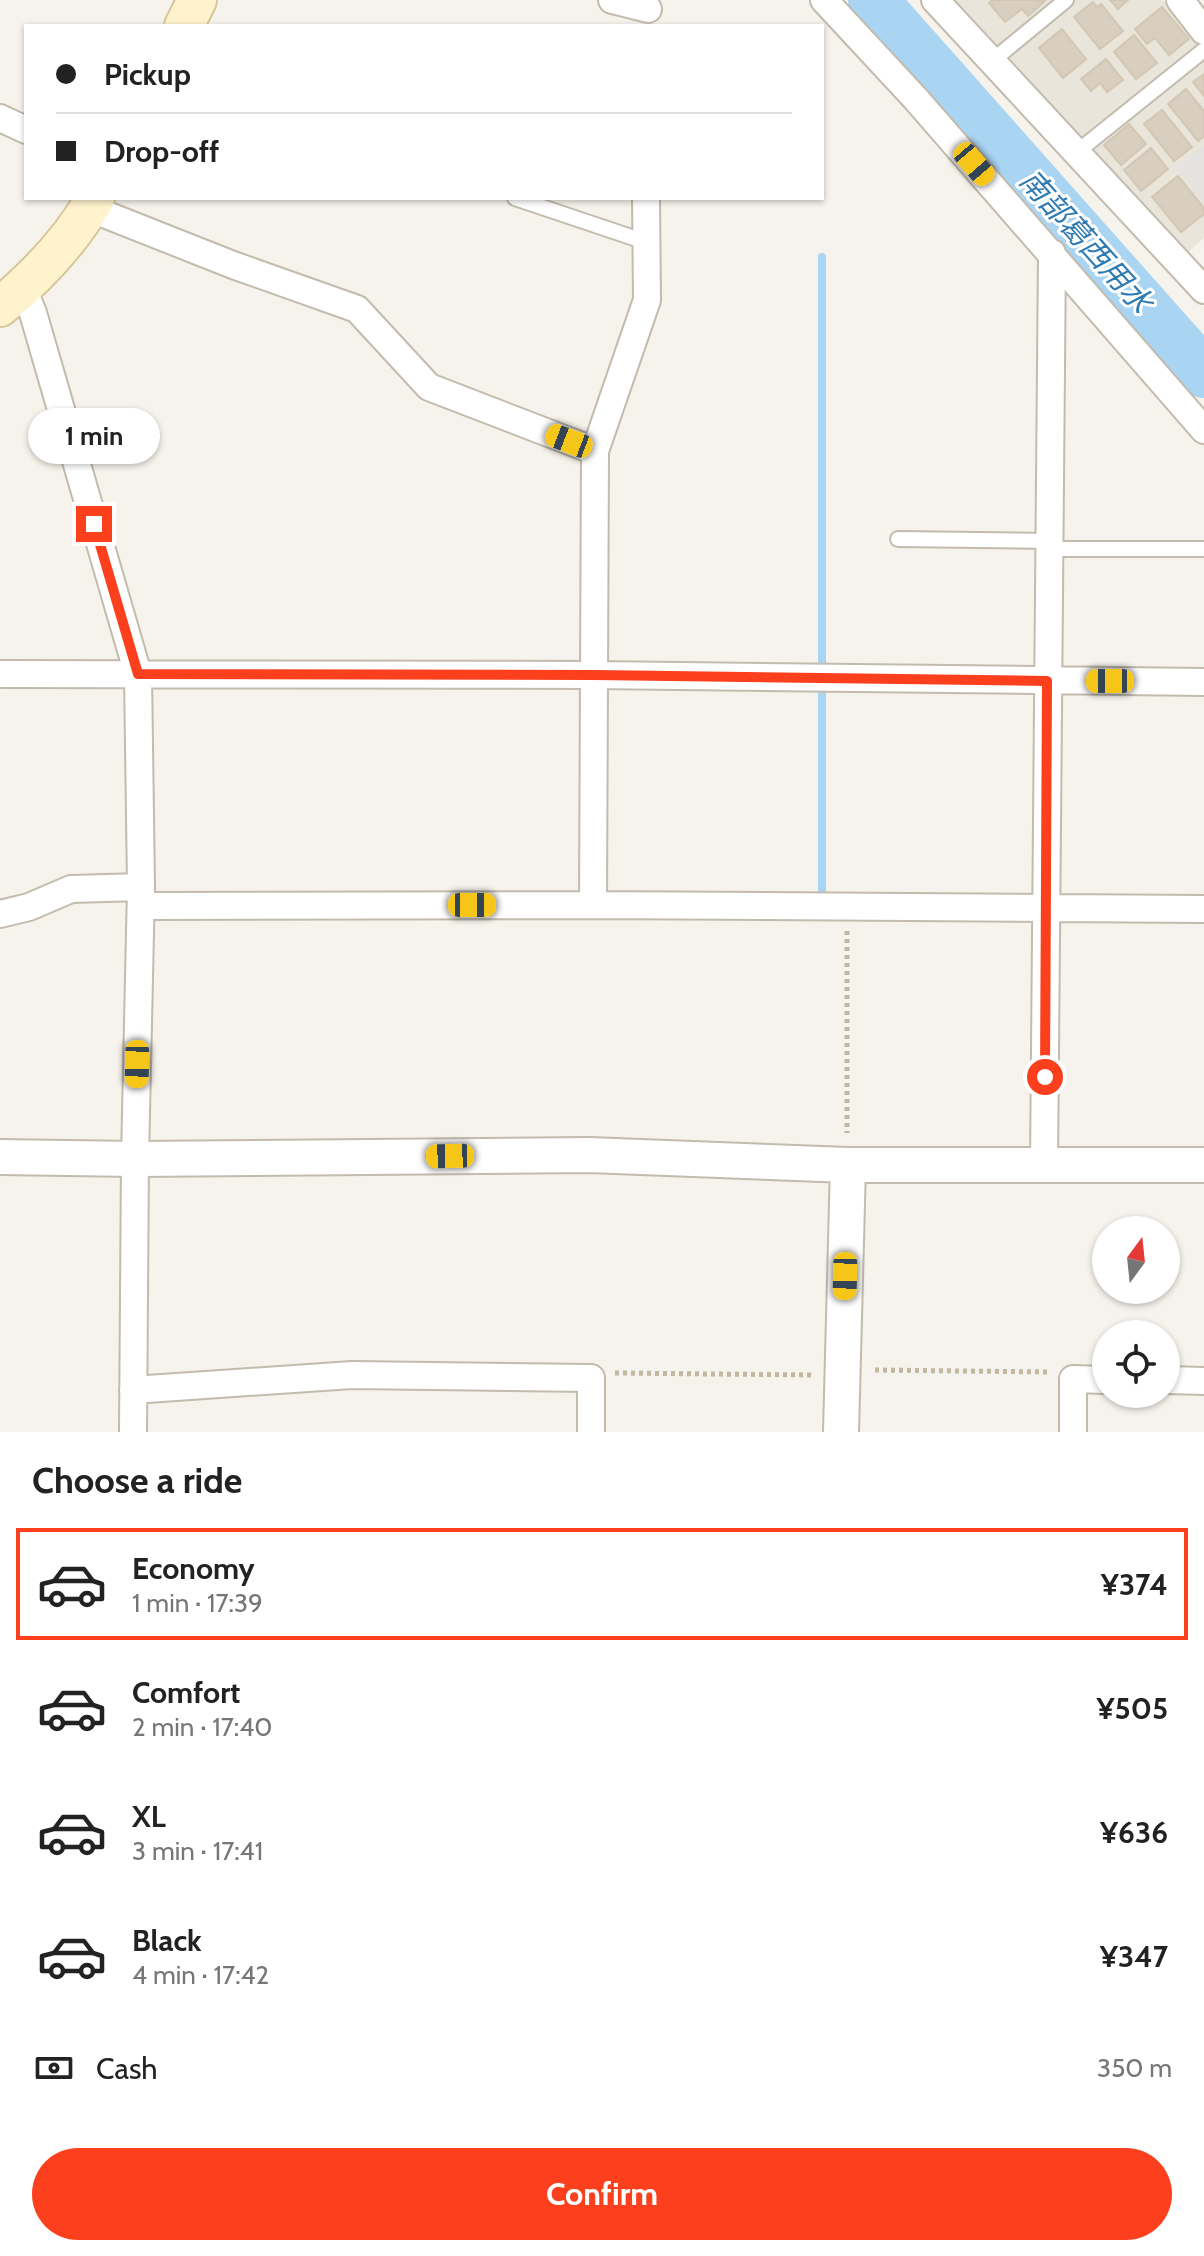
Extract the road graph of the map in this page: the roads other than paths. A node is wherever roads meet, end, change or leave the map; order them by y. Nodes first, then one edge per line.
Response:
1 (197, 0) edge
2 (612, 0) edge
3 (824, 0) edge
4 (935, 0) edge
5 (1066, 0) edge
6 (1180, 0) edge
7 (648, 12) edge
8 (185, 24) edge
9 (1204, 31) edge
10 (1204, 50) edge
11 (992, 61) junction
12 (0, 118) edge
13 (24, 129) edge
14 (1077, 152) junction
15 (521, 200) edge
16 (646, 200) edge
17 (92, 203) edge
18 (646, 242) junction
19 (1052, 253) junction
20 (1195, 263) edge
21 (1204, 290) edge
22 (12, 297) edge
23 (1204, 430) edge
24 (595, 451) junction
25 (898, 539) dead end
26 (1048, 545) junction
27 (1204, 549) edge
28 (0, 674) edge
29 (138, 674) junction
30 (594, 675) junction
31 (1047, 681) junction
32 (1204, 682) edge
33 (141, 897) junction
34 (593, 905) junction
35 (1046, 908) junction
36 (1204, 909) edge
37 (0, 914) edge
38 (847, 1149) junction
39 (0, 1157) edge
40 (135, 1159) junction
41 (1044, 1165) junction
42 (1204, 1165) edge
43 (1092, 1380) edge
44 (1180, 1380) edge
45 (1204, 1381) edge
46 (133, 1390) junction
47 (133, 1432) edge
48 (591, 1432) edge
49 (841, 1432) edge
50 (1073, 1432) edge

1 - 8 main road
2 - 7 street
3 - 19 street
4 - 11 street
5 - 11 lane
6 - 9 street
10 - 14 lane
11 - 14 street
12 - 13 street
14 - 20 street
15 - 18 lane
16 - 18 street
17 - 22 main road
17 - 24 street
18 - 24 street
19 - 23 street
19 - 26 street
20 - 21 street
22 - 29 street
24 - 30 street
25 - 26 lane
26 - 27 lane
26 - 31 street
28 - 29 street
29 - 30 street
29 - 33 street
30 - 31 street
30 - 34 street
31 - 32 street
31 - 35 street
33 - 34 street
33 - 37 street
33 - 40 street
34 - 35 street
35 - 36 street
35 - 41 street
38 - 40 street
38 - 41 street
38 - 49 street
39 - 40 street
40 - 46 street
41 - 42 street
43 - 50 street
44 - 45 street
46 - 47 street
46 - 48 street

